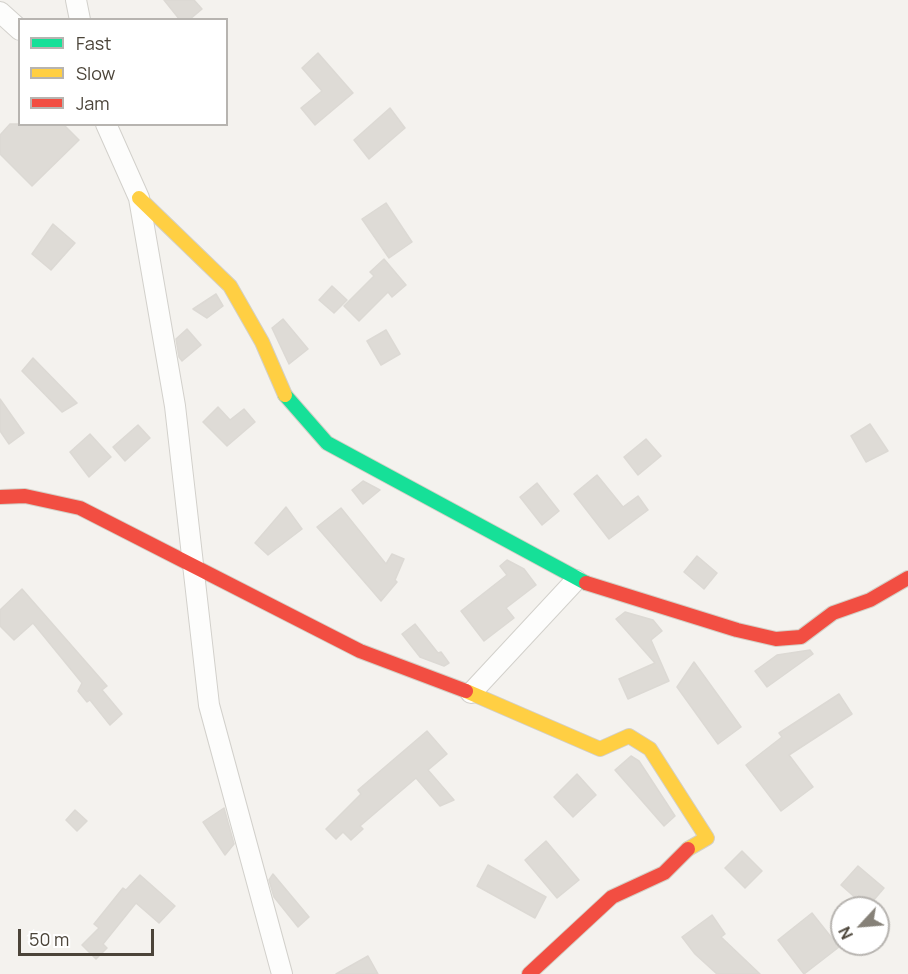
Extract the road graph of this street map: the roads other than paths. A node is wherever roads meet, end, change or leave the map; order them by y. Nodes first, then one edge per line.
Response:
1 (76, 0) edge
2 (0, 12) edge
3 (80, 18) edge
4 (18, 28) edge
5 (107, 126) edge
6 (139, 198) junction
7 (0, 497) edge
8 (192, 565) junction
9 (908, 578) edge
10 (576, 580) junction
11 (471, 693) junction
12 (282, 974) edge
13 (528, 974) edge

1 - 3 street
2 - 4 street
5 - 6 street
6 - 8 street
6 - 10 street
7 - 8 street
8 - 11 street
8 - 12 street
9 - 10 street
10 - 11 street
11 - 13 street

